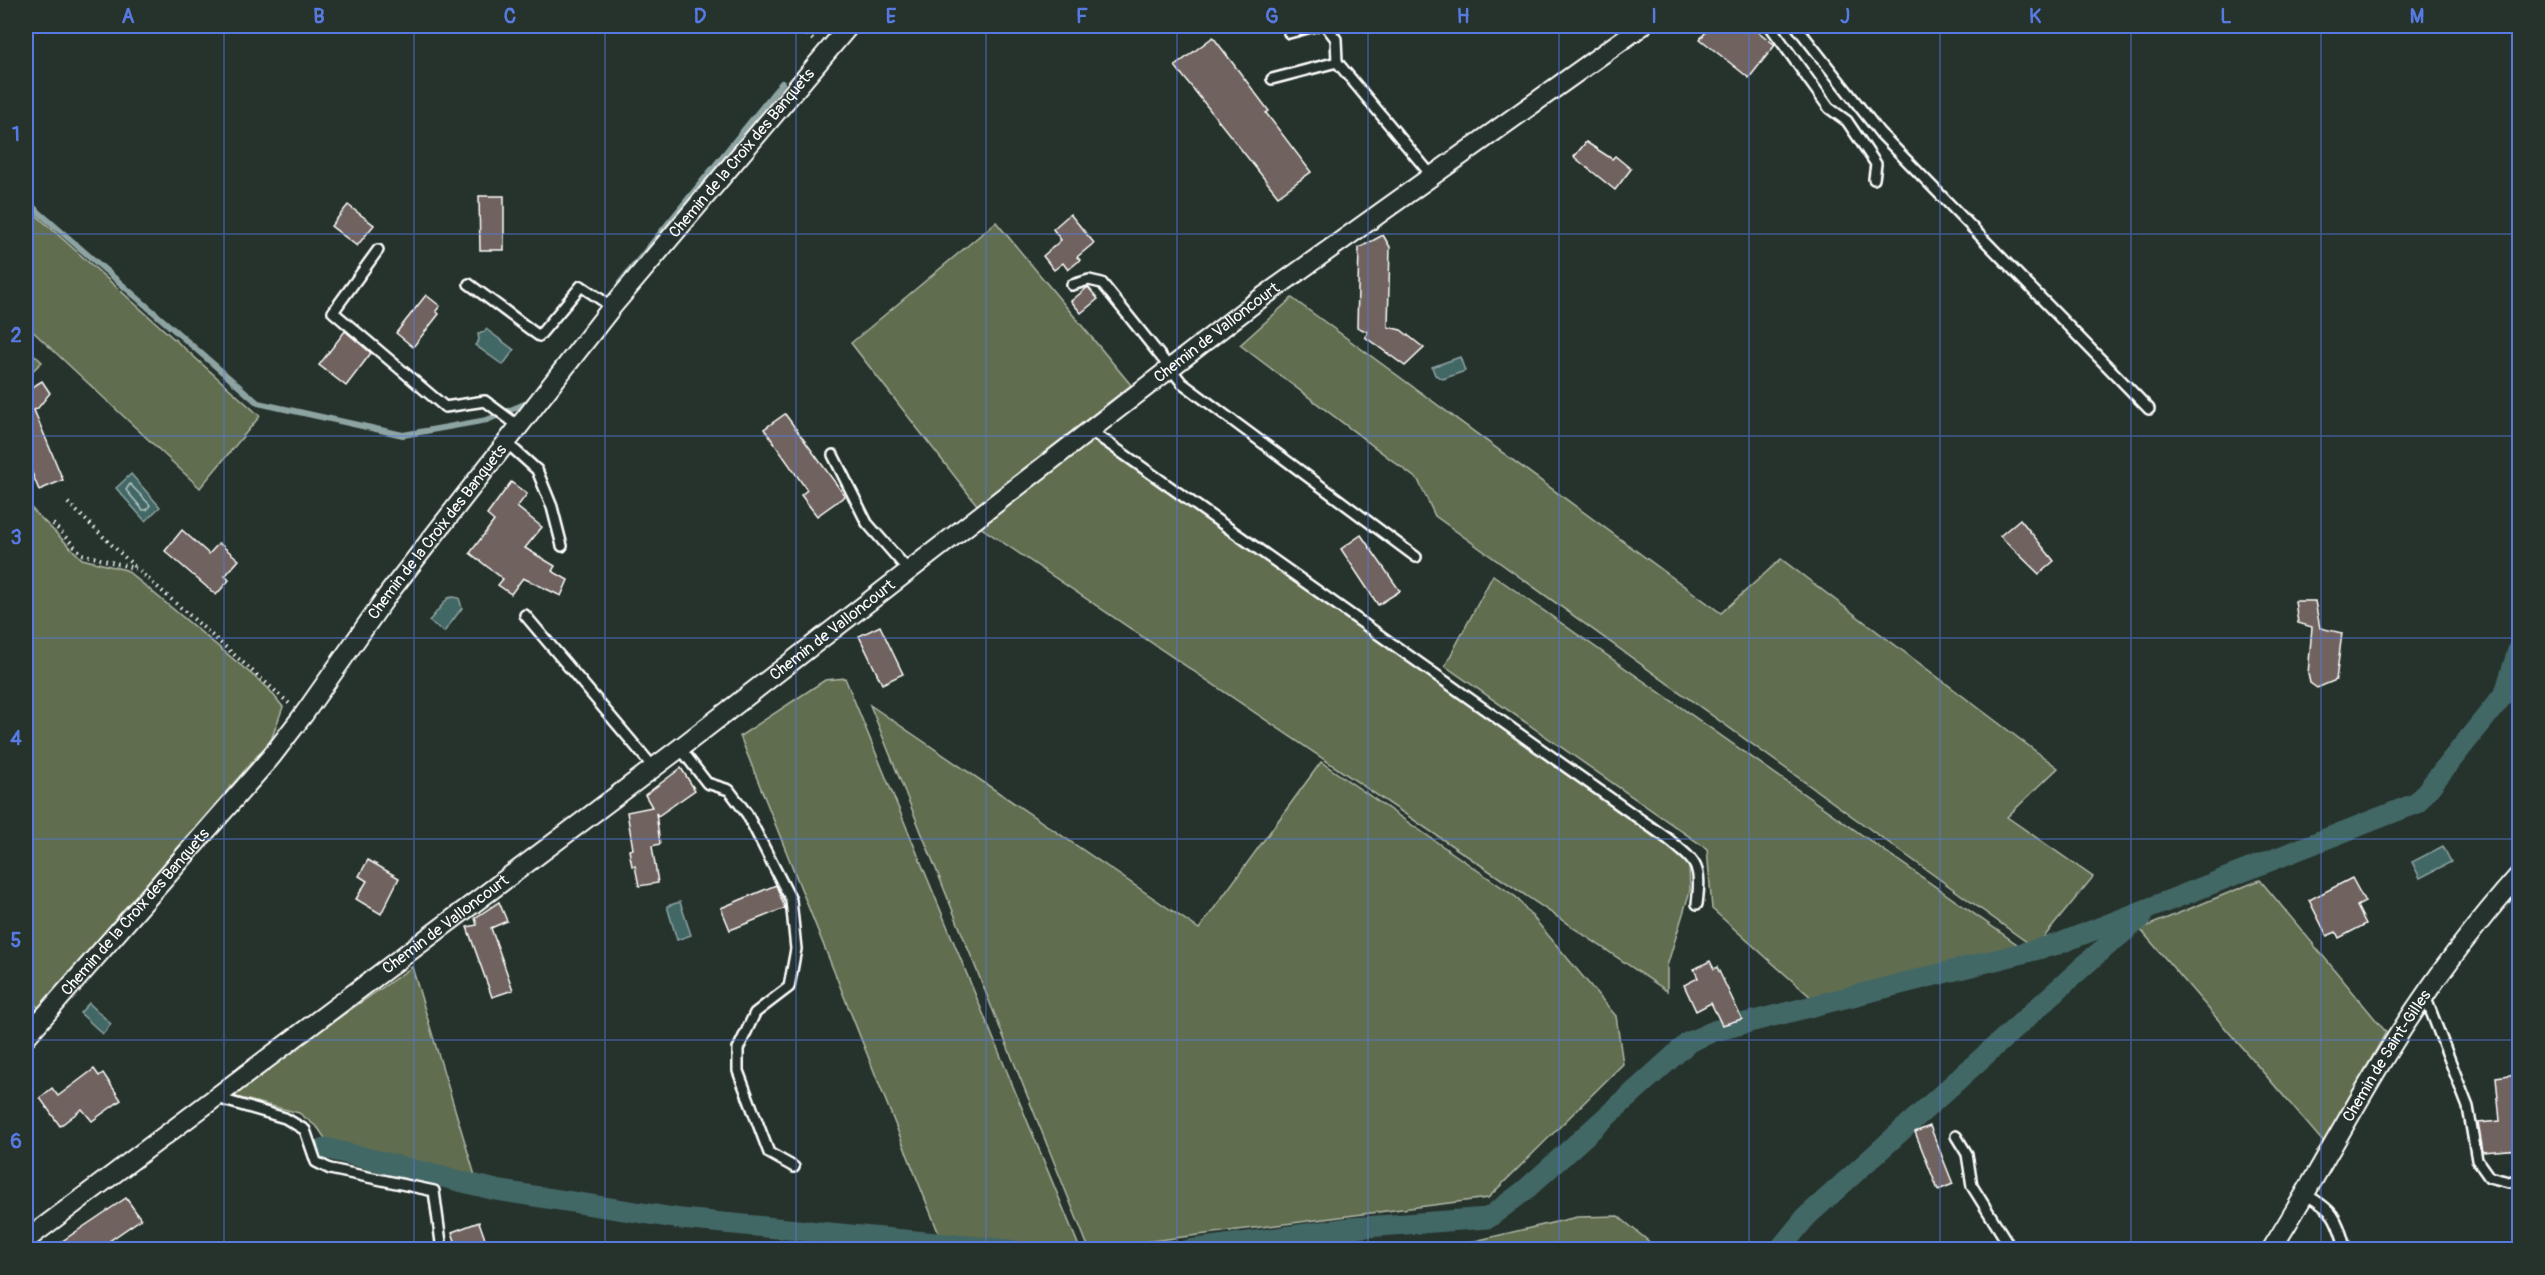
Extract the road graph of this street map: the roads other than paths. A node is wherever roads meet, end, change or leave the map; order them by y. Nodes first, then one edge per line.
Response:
1 (849, 26) edge
2 (1315, 26) edge
3 (1326, 26) edge
4 (1642, 26) edge
5 (1770, 26) edge
6 (1796, 26) edge
7 (1289, 33) dead end
8 (1337, 62) junction
9 (1272, 79) dead end
10 (1432, 176) junction
11 (1874, 179) dead end
12 (378, 250) dead end
13 (470, 284) dead end
14 (1072, 285) dead end
15 (612, 307) junction
16 (1170, 369) junction
17 (2148, 409) dead end
18 (520, 427) junction
19 (1090, 431) junction
20 (507, 443) junction
21 (833, 455) dead end
22 (562, 546) dead end
23 (1416, 558) dead end
24 (909, 571) junction
25 (525, 615) dead end
26 (680, 748) junction
27 (654, 768) junction
28 (2520, 874) edge
29 (1697, 904) dead end
30 (2425, 996) junction
31 (26, 1037) edge
32 (215, 1097) junction
33 (1956, 1136) dead end
34 (795, 1167) dead end
35 (2520, 1179) edge
36 (2306, 1194) junction
37 (26, 1239) edge
38 (442, 1250) edge
39 (2012, 1250) edge
40 (2271, 1250) edge
41 (2346, 1250) edge

1 - 15 street, Chemin de la Croix des Banquets
2 - 7 lane
3 - 8 lane
4 - 10 street, Chemin de Valloncourt
5 - 11 lane
6 - 17 lane
8 - 9 lane
8 - 10 lane
10 - 16 street, Chemin de Valloncourt
12 - 18 lane
13 - 15 lane
14 - 16 lane
15 - 18 street, Chemin de la Croix des Banquets
16 - 19 street, Chemin de Valloncourt
16 - 23 lane
18 - 20 street, Chemin de la Croix des Banquets
19 - 24 street, Chemin de Valloncourt
19 - 29 lane
20 - 22 lane
20 - 31 street, Chemin de la Croix des Banquets
21 - 24 lane
24 - 26 street, Chemin de Valloncourt
25 - 27 lane
26 - 27 street, Chemin de Valloncourt
26 - 34 lane
27 - 32 street, Chemin de Valloncourt
28 - 30 street, Chemin de Saint-Gilles
30 - 35 lane
30 - 36 street, Chemin de Saint-Gilles
32 - 37 street, Chemin de Valloncourt
32 - 38 lane
33 - 39 lane
36 - 40 street, Chemin de Saint-Gilles
36 - 41 lane

